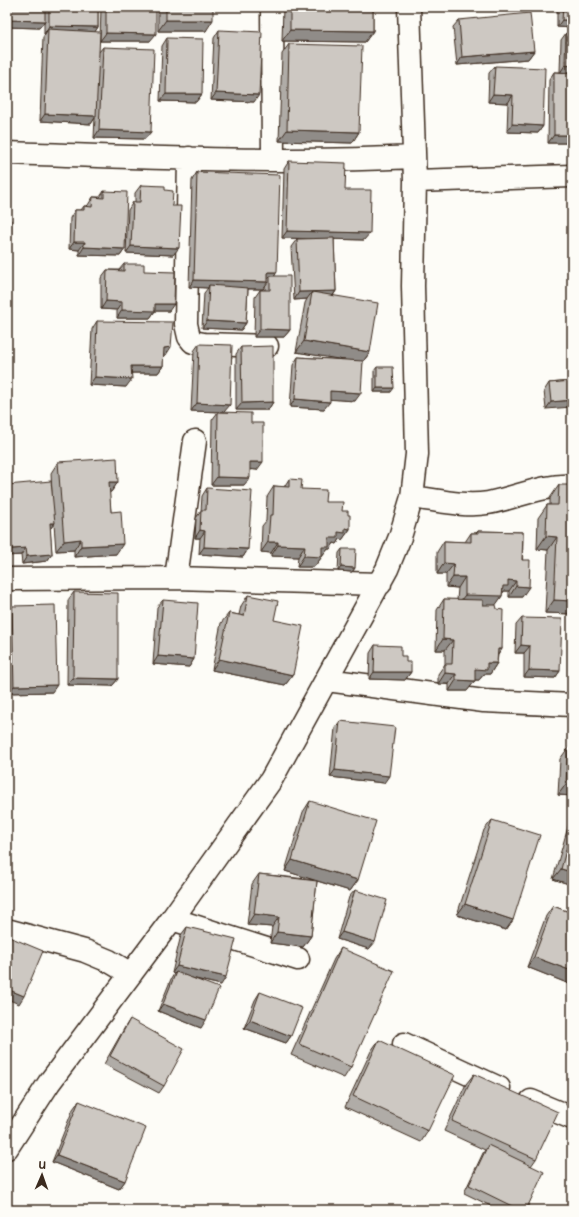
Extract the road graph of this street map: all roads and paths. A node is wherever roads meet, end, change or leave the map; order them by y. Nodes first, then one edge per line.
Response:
1 (272, 7) edge
2 (409, 7) edge
3 (7, 153) edge
4 (414, 157) junction
5 (189, 158) junction
6 (273, 159) junction
7 (572, 176) edge
8 (415, 181) junction
9 (267, 346) edge
10 (195, 441) dead end
11 (572, 486) edge
12 (412, 497) junction
13 (176, 578) junction
14 (7, 579) edge
15 (380, 584) junction
16 (327, 680) junction
17 (572, 705) edge
18 (172, 920) junction
19 (7, 930) edge
20 (298, 959) dead end
21 (131, 974) junction
22 (404, 1044) dead end
23 (572, 1118) edge
24 (7, 1148) edge

1 - 6 street
2 - 4 street
3 - 5 street
4 - 6 street
4 - 8 street
5 - 6 street
5 - 9 street
7 - 8 street
8 - 12 street
10 - 13 street
11 - 12 street
12 - 15 street
13 - 14 street
13 - 15 street
15 - 16 street
16 - 17 street
16 - 18 street
18 - 20 street
18 - 21 street
19 - 21 street
21 - 24 street
22 - 23 street

